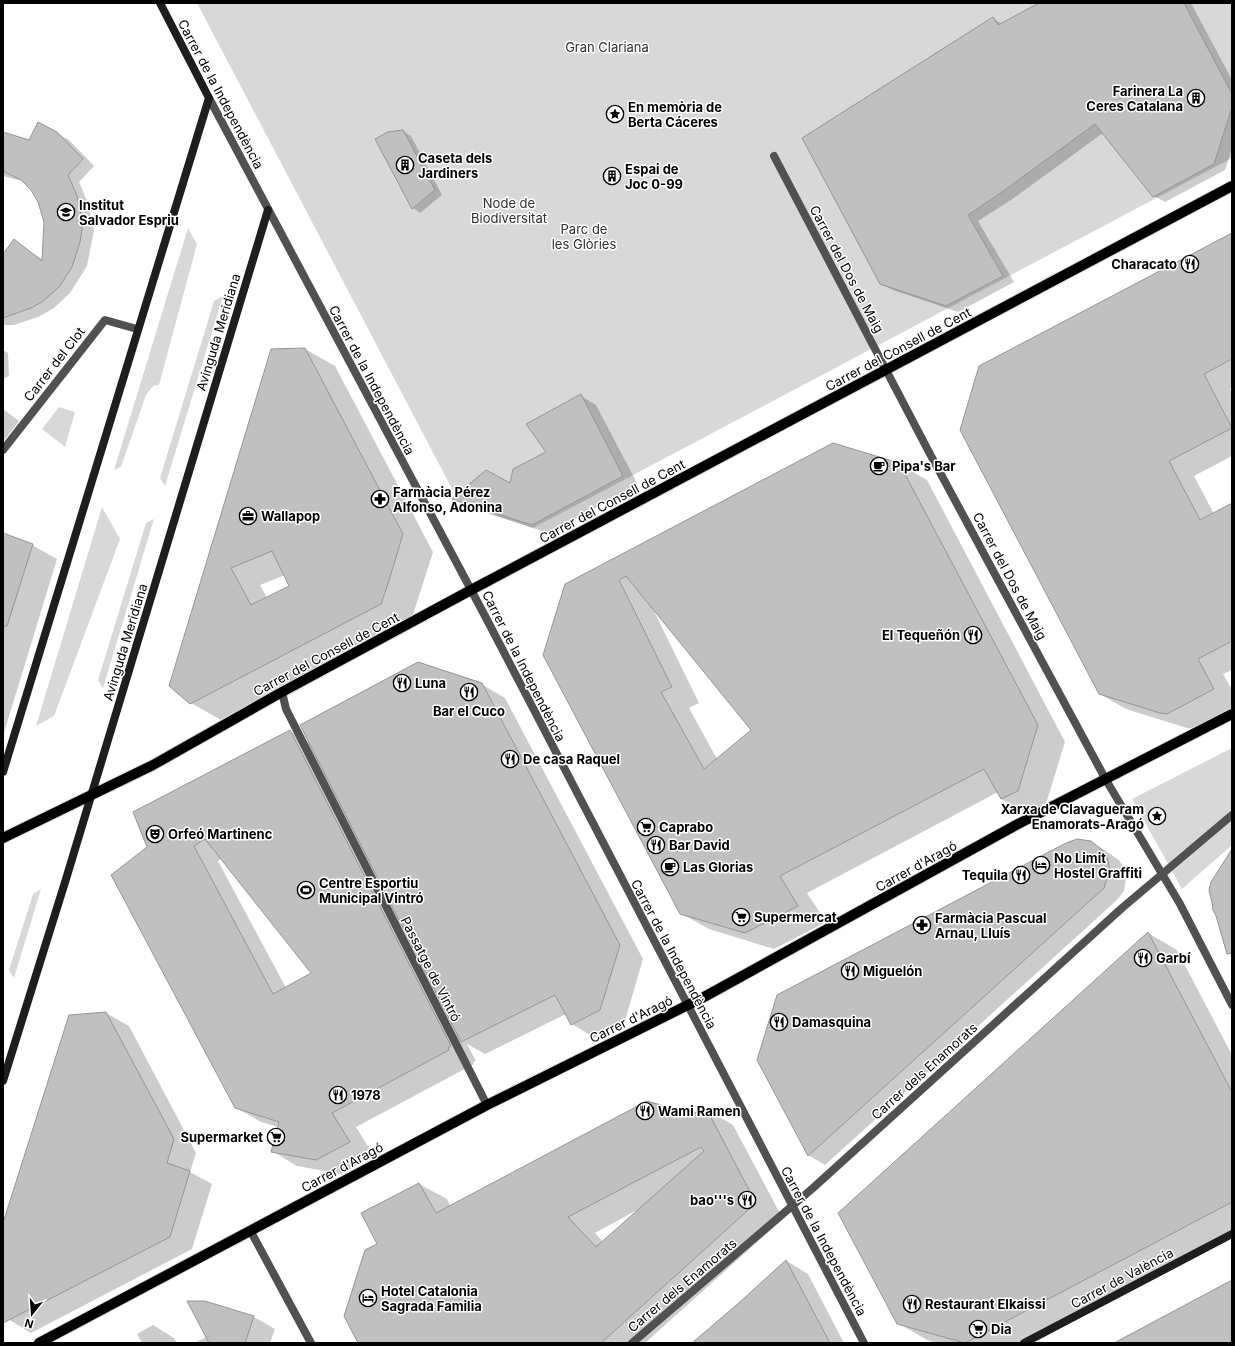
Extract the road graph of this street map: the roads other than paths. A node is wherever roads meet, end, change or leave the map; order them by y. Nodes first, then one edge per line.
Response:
1 (160, 3) edge
2 (209, 98) junction
3 (774, 156) dead end
4 (1232, 186) edge
5 (268, 210) junction
6 (137, 329) junction
7 (886, 370) junction
8 (3, 450) edge
9 (471, 590) junction
10 (282, 692) junction
11 (1232, 714) edge
12 (3, 772) edge
13 (1106, 780) junction
14 (92, 794) junction
15 (1232, 815) edge
16 (3, 838) edge
17 (1161, 875) junction
18 (688, 1005) junction
19 (1232, 1005) edge
20 (3, 1080) edge
21 (487, 1105) junction
22 (792, 1204) junction
23 (250, 1230) junction
24 (1232, 1234) edge
25 (38, 1343) edge
26 (311, 1343) edge
27 (632, 1343) edge
28 (864, 1343) edge
29 (1024, 1343) edge

1 - 2 street, Carrer de la Independència
2 - 5 street, Carrer de la Independència
2 - 6 street
3 - 7 street, Carrer del Dos de Maig
4 - 7 main road, Carrer del Consell de Cent
5 - 9 street, Carrer de la Independència
5 - 14 street, Avinguda Meridiana
6 - 8 street, Carrer del Clot
6 - 12 street
7 - 9 main road, Carrer del Consell de Cent
7 - 13 street, Carrer del Dos de Maig
9 - 10 main road, Carrer del Consell de Cent
9 - 18 street, Carrer de la Independència
10 - 14 main road, Carrer del Consell de Cent
10 - 21 street, Passatge de Vintró
11 - 13 main road, Carrer d'Aragó
13 - 17 street, Carrer del Dos de Maig
13 - 18 main road, Carrer d'Aragó
14 - 16 main road, Carrer del Consell de Cent
14 - 20 street, Avinguda Meridiana
15 - 17 street, Carrer dels Enamorats
17 - 19 street, Carrer del Dos de Maig
17 - 22 street, Carrer dels Enamorats
18 - 21 main road, Carrer d'Aragó
18 - 22 street, Carrer de la Independència
21 - 23 main road, Carrer d'Aragó
22 - 27 street, Carrer dels Enamorats
22 - 28 street, Carrer de la Independència
23 - 25 main road, Carrer d'Aragó
23 - 26 street
24 - 29 street, Carrer de València

